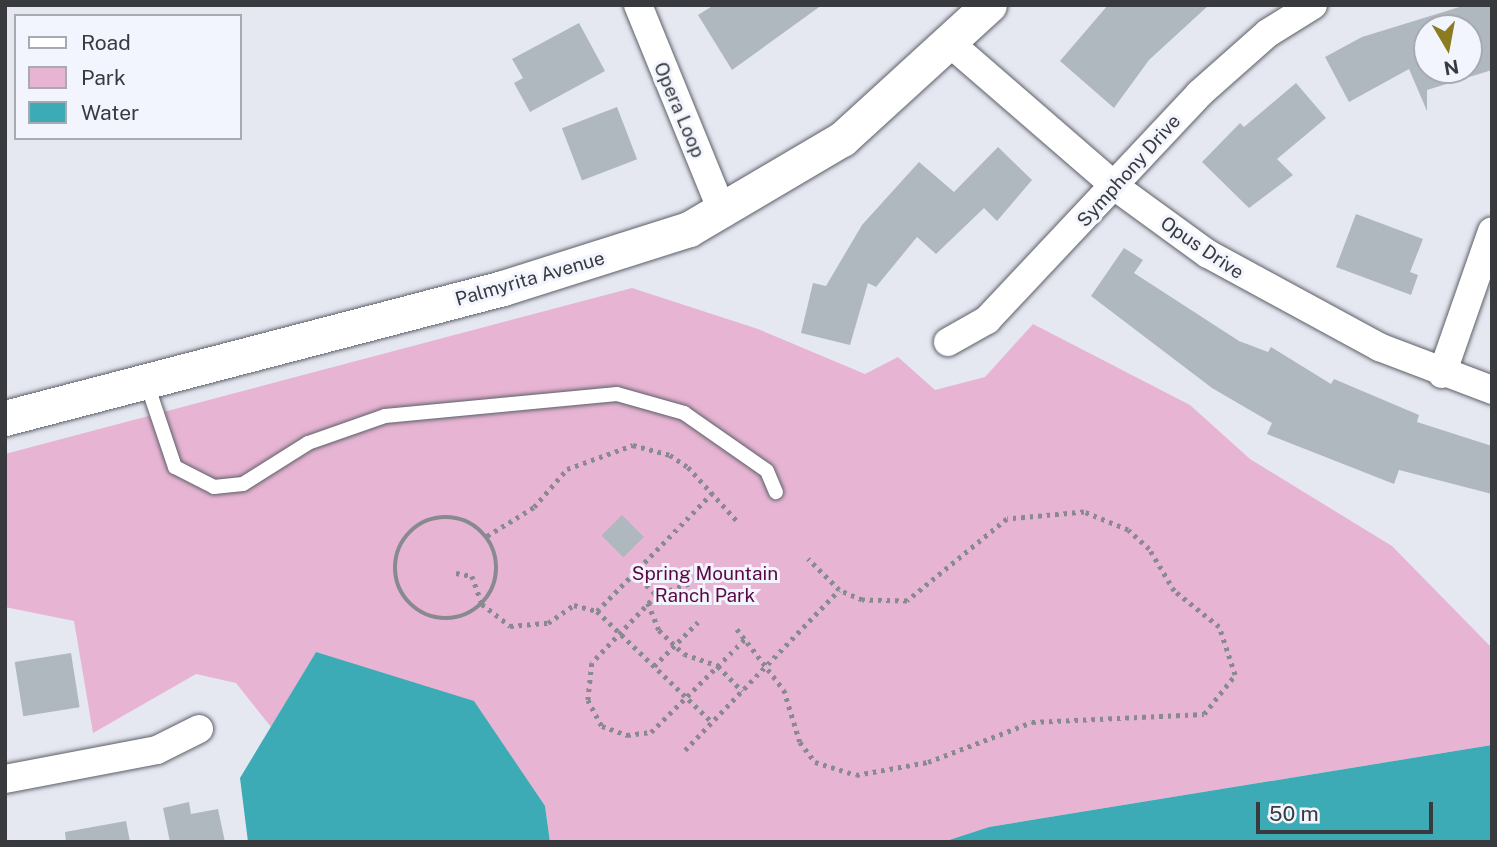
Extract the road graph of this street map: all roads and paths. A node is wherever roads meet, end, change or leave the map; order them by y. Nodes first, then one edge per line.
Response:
1 (638, 5) edge
2 (989, 5) edge
3 (1313, 5) edge
4 (951, 44) junction
5 (1116, 188) junction
6 (723, 213) junction
7 (1492, 231) edge
8 (948, 342) dead end
9 (1442, 374) junction
10 (146, 379) junction
11 (1492, 390) edge
12 (5, 418) edge
13 (776, 492) dead end
14 (712, 493) junction
15 (739, 523) dead end
16 (487, 536) junction
17 (808, 559) dead end
18 (456, 573) dead end
19 (634, 573) junction
20 (689, 584) dead end
21 (839, 590) junction
22 (657, 595) junction
23 (648, 603) junction
24 (482, 604) junction
25 (597, 611) junction
26 (698, 622) dead end
27 (737, 629) dead end
28 (619, 632) junction
29 (746, 639) junction
30 (674, 645) junction
31 (654, 666) junction
32 (718, 666) junction
33 (767, 666) junction
34 (742, 691) junction
35 (687, 697) junction
36 (712, 722) junction
37 (199, 729) dead end
38 (685, 750) dead end
39 (5, 779) edge

1 - 6 street, Opera Loop
2 - 4 street, Palmyrita Avenue
3 - 5 street, Symphony Drive
4 - 5 street, Opus Drive
4 - 6 street, Palmyrita Avenue
5 - 8 street, Symphony Drive
5 - 9 street, Opus Drive
6 - 10 street, Palmyrita Avenue
7 - 9 street
9 - 11 street, Opus Drive
10 - 12 street, Palmyrita Avenue
10 - 13 lane
14 - 15 path
14 - 16 path
14 - 19 path
16 - 24 path
16 - 24 path
17 - 21 path
18 - 24 path
19 - 22 path
19 - 25 path
20 - 22 path
21 - 33 path
21 - 33 path
22 - 23 path
23 - 28 path
23 - 30 path
24 - 25 path
25 - 28 path
26 - 30 path
27 - 29 path
28 - 31 path
28 - 35 path
29 - 32 path
29 - 33 path
30 - 31 path
30 - 32 path
31 - 35 path
32 - 34 path
32 - 35 path
33 - 34 path
34 - 36 path
35 - 36 path
36 - 38 path
37 - 39 street

